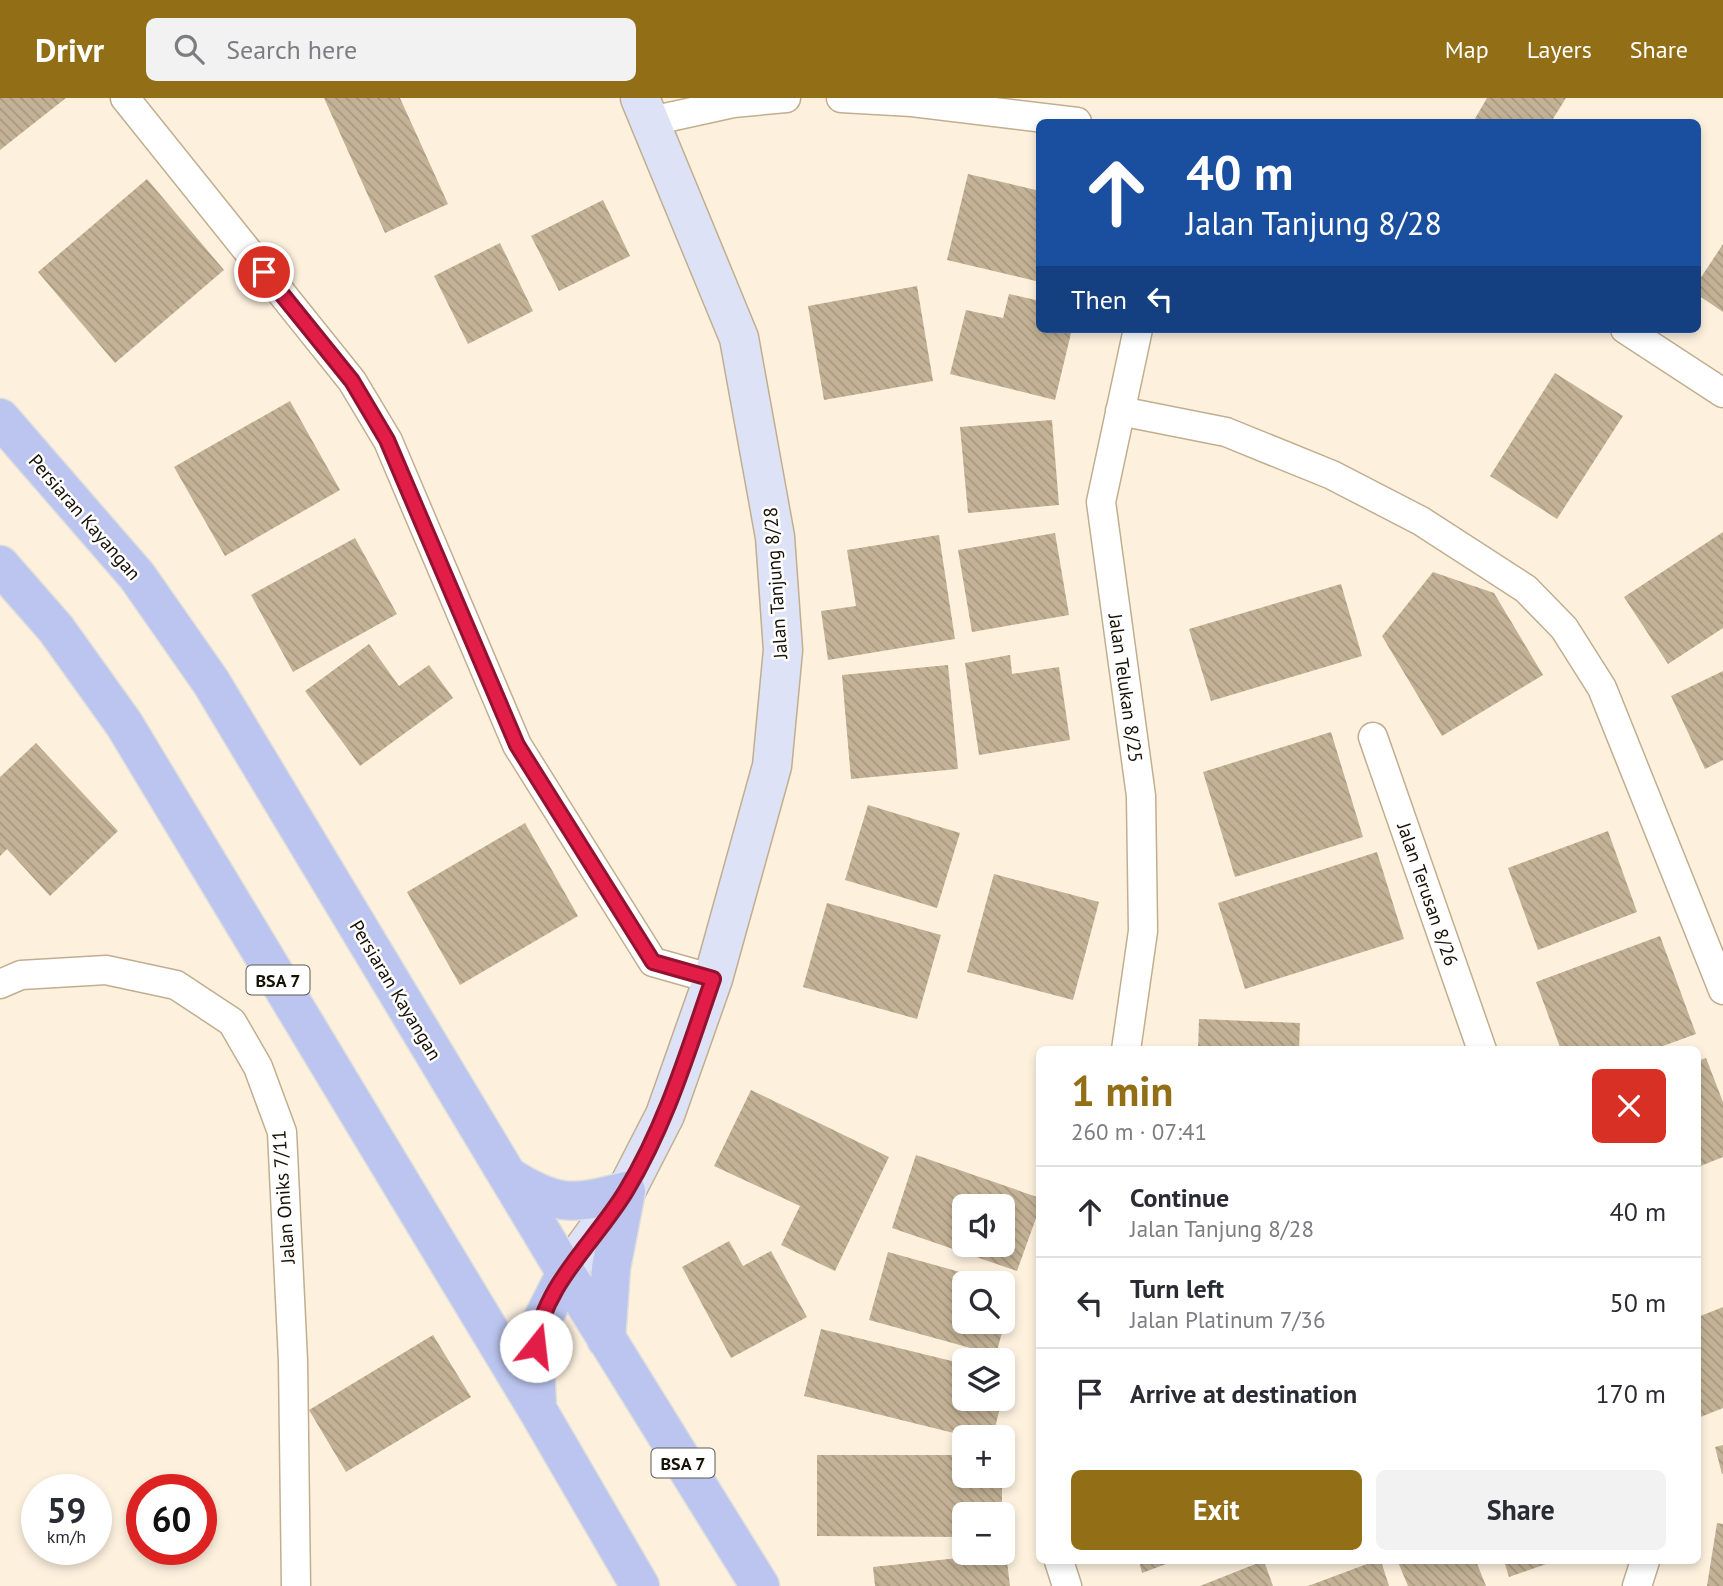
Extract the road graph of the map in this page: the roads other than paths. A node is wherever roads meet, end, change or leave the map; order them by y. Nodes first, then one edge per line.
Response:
1 (125, 98) edge
2 (786, 98) edge
3 (841, 98) edge
4 (645, 109) edge
5 (1052, 119) edge
6 (1137, 333) edge
7 (1631, 333) edge
8 (1723, 393) edge
9 (1121, 411) junction
10 (0, 418) edge
11 (0, 565) edge
12 (1373, 737) dead end
13 (713, 979) junction
14 (0, 984) edge
15 (1723, 990) edge
16 (1127, 1046) edge
17 (1481, 1046) edge
18 (508, 1177) junction
19 (626, 1191) junction
20 (566, 1273) junction
21 (606, 1339) junction
22 (537, 1409) junction
23 (1060, 1564) edge
24 (1644, 1564) edge
25 (296, 1586) edge
26 (640, 1586) edge
27 (760, 1586) edge
28 (1067, 1586) edge
29 (1637, 1586) edge

1 - 13 street
2 - 4 street
3 - 5 street
4 - 13 street, Jalan Tanjung 8/28
6 - 9 street, Jalan Telukan 8/25
7 - 8 street
9 - 15 street
9 - 16 street, Jalan Telukan 8/25
10 - 18 main road, Persiaran Kayangan / BSA 7
11 - 22 main road, BSA 7
12 - 17 street, Jalan Terusan 8/26
13 - 19 street, Jalan Tanjung 8/28
14 - 25 street, Jalan Oniks 7/11
18 - 19 main road
18 - 20 main road, Persiaran Kayangan / BSA 7
19 - 20 street, Jalan Tanjung 8/28
19 - 21 main road
20 - 21 main road, Persiaran Kayangan / BSA 7
20 - 22 main road
21 - 27 main road, Persiaran Kayangan / BSA 7
22 - 26 main road, BSA 7
23 - 28 street
24 - 29 street

